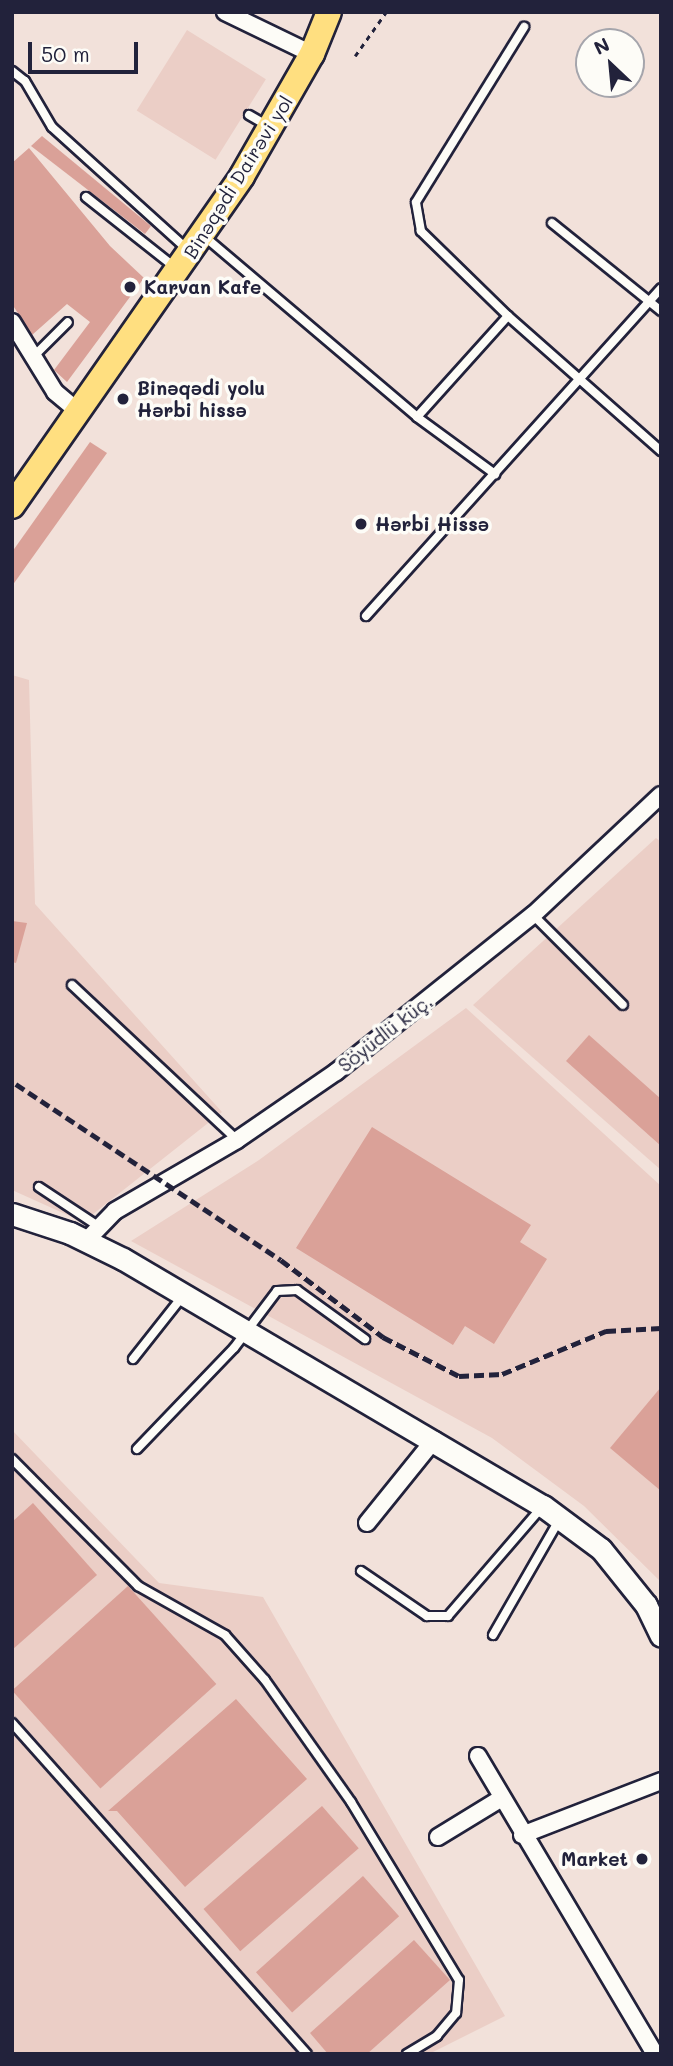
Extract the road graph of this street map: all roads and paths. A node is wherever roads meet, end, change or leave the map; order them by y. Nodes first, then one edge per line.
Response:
1 (225, 12) edge
2 (329, 12) edge
3 (386, 12) edge
4 (252, 19) edge
5 (524, 27) dead end
6 (312, 54) junction
7 (355, 56) dead end
8 (12, 71) edge
9 (248, 115) dead end
10 (272, 128) junction
11 (86, 197) dead end
12 (552, 223) dead end
13 (190, 252) junction
14 (661, 288) edge
15 (648, 301) junction
16 (661, 312) edge
17 (508, 316) junction
18 (68, 322) dead end
19 (12, 323) edge
20 (33, 357) junction
21 (578, 379) junction
22 (79, 412) junction
23 (417, 417) junction
24 (661, 451) edge
25 (495, 474) junction
26 (12, 506) edge
27 (366, 616) dead end
28 (661, 795) edge
29 (533, 915) junction
30 (72, 985) dead end
31 (624, 1005) dead end
32 (237, 1140) junction
33 (39, 1187) dead end
34 (12, 1214) edge
35 (93, 1233) junction
36 (184, 1294) junction
37 (247, 1331) junction
38 (365, 1339) dead end
39 (133, 1359) dead end
40 (434, 1440) junction
41 (137, 1449) dead end
42 (12, 1459) edge
43 (542, 1506) junction
44 (561, 1518) junction
45 (367, 1523) dead end
46 (361, 1571) dead end
47 (493, 1635) dead end
48 (661, 1636) edge
49 (12, 1723) edge
50 (478, 1756) dead end
51 (661, 1781) edge
52 (502, 1798) junction
53 (522, 1835) junction
54 (438, 1837) dead end
55 (307, 2054) edge
56 (407, 2054) edge
57 (655, 2054) edge

1 - 4 street
2 - 6 main road, Binəqədi Dairəvi yol
3 - 7 path
4 - 6 street
5 - 17 lane
6 - 10 main road, Binəqədi Dairəvi yol
8 - 13 lane
9 - 10 lane
10 - 13 main road, Binəqədi Dairəvi yol
11 - 13 lane
12 - 15 lane
13 - 22 main road, Binəqədi Dairəvi yol
13 - 23 lane
14 - 15 lane
15 - 16 lane
15 - 21 lane
17 - 21 lane
17 - 23 lane
18 - 20 lane
19 - 20 street
20 - 22 street
21 - 24 lane
21 - 25 lane
22 - 26 main road, Binəqədi Dairəvi yol
23 - 25 lane
25 - 27 lane
28 - 29 street, Söyüdlü küç.
29 - 31 lane
29 - 32 street, Söyüdlü küç.
30 - 32 lane
32 - 35 street, Söyüdlü küç.
33 - 35 lane
34 - 35 street
35 - 36 street
36 - 37 street
36 - 39 lane
37 - 38 lane
37 - 40 street
37 - 41 lane
40 - 43 street
40 - 45 street
42 - 56 lane
43 - 44 street
43 - 46 lane
44 - 47 lane
44 - 48 street
49 - 55 lane
50 - 52 street
51 - 53 street
52 - 53 street
52 - 54 street
53 - 57 street

